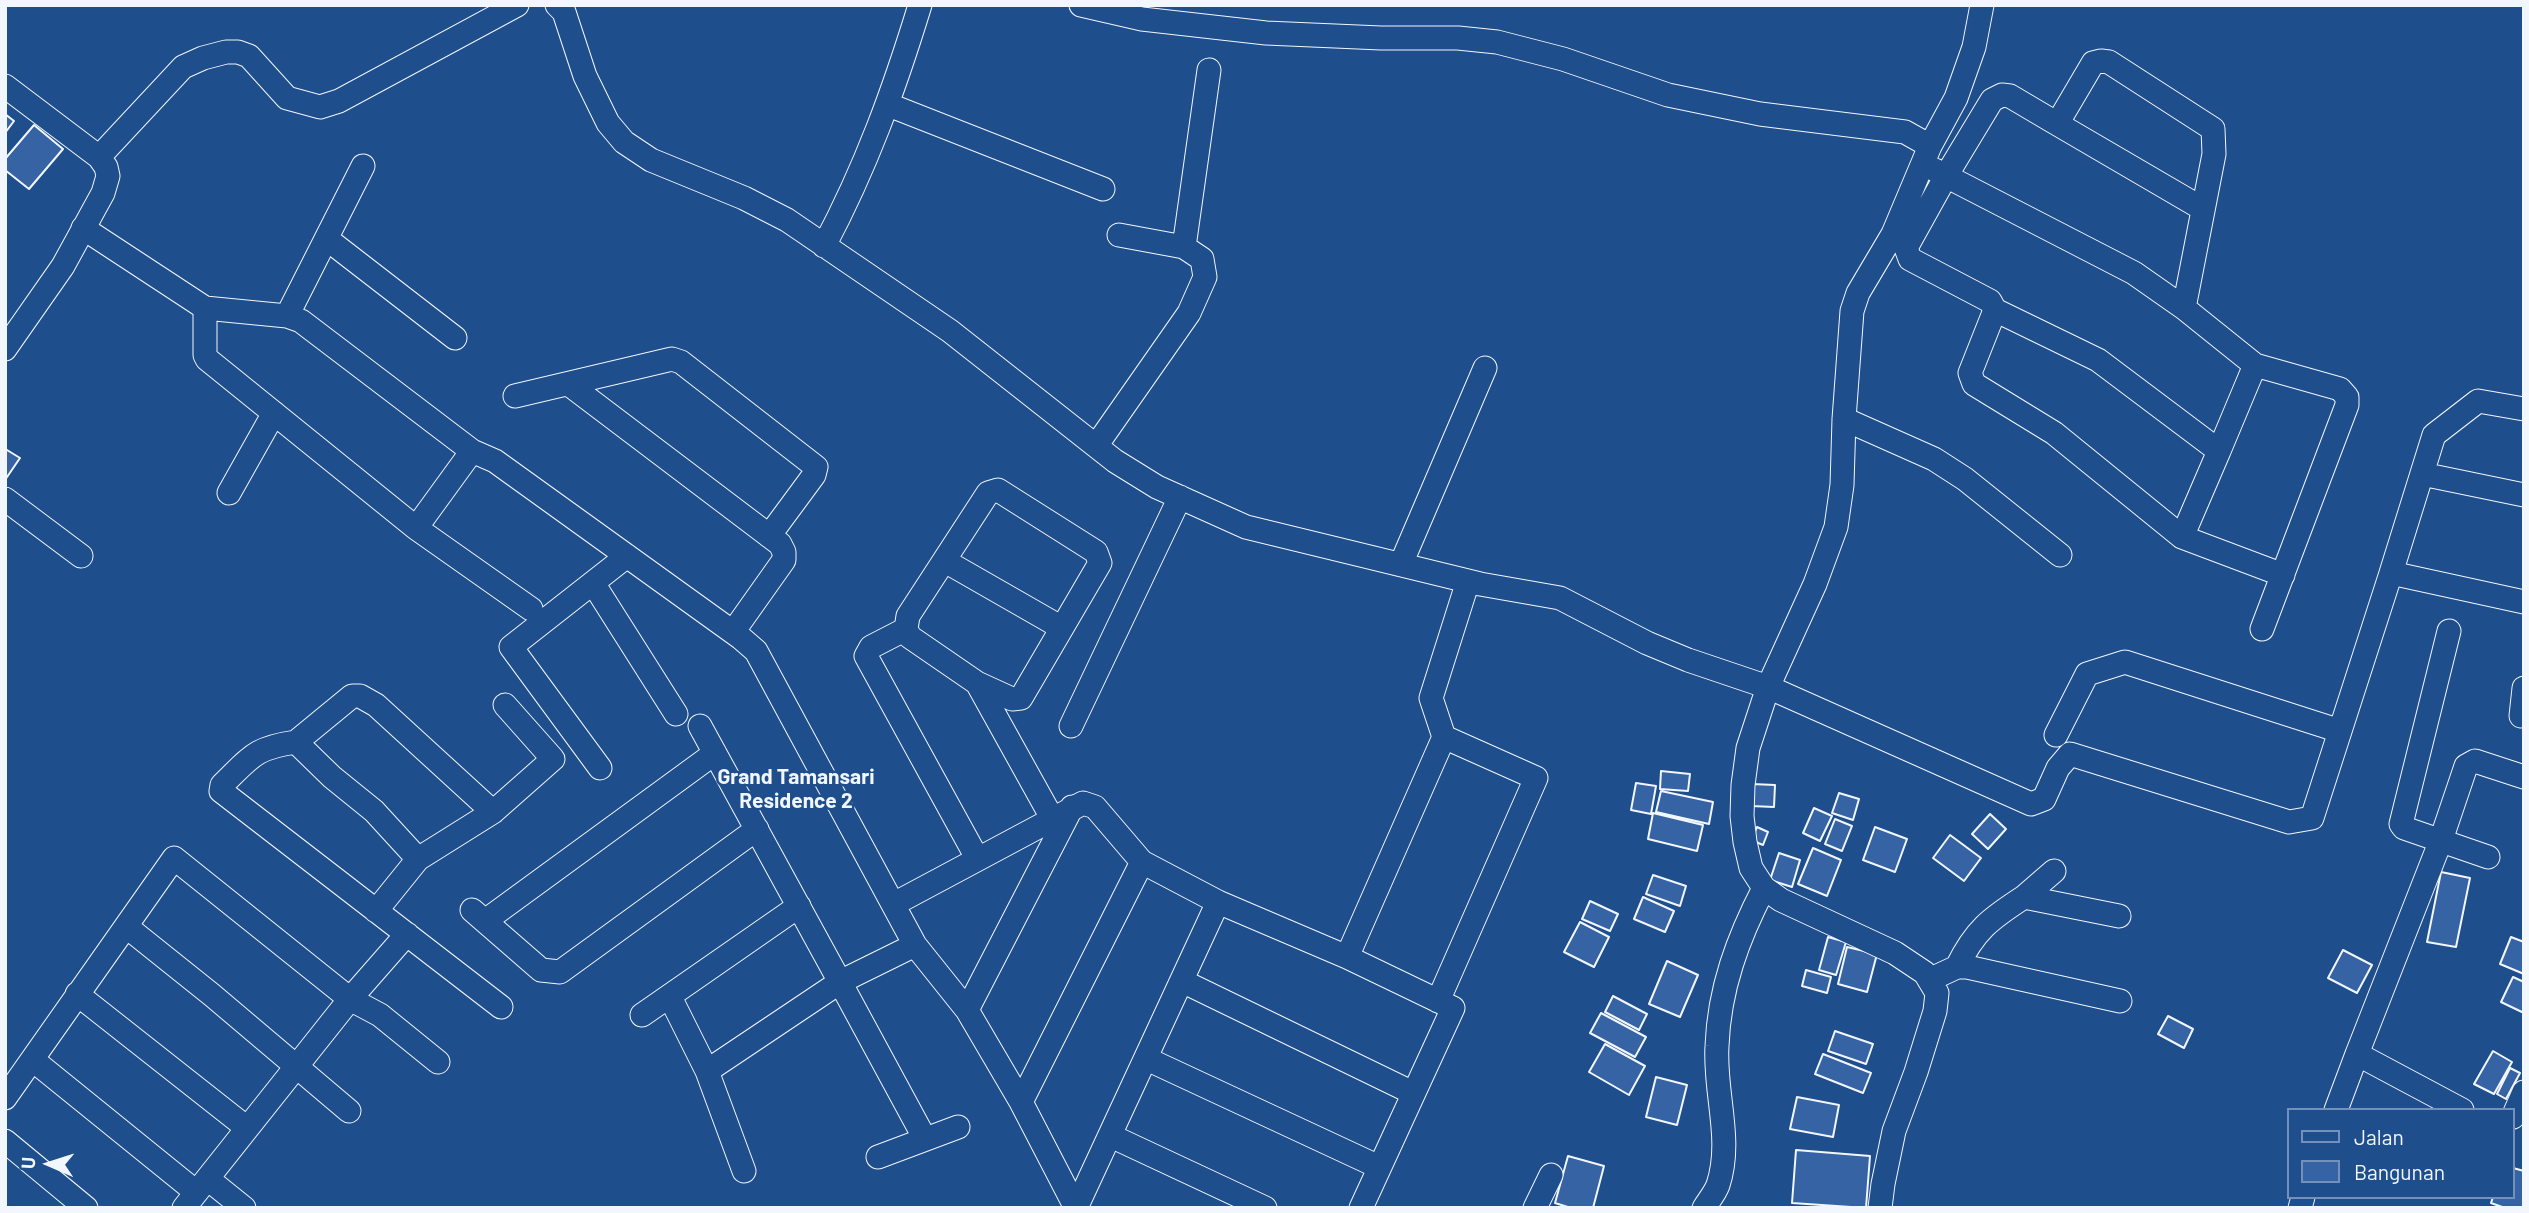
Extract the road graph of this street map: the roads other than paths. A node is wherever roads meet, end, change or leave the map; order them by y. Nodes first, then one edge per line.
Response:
1 (517, 5) edge
2 (557, 5) edge
3 (920, 5) edge
4 (1081, 5) edge
5 (1982, 5) edge
6 (1209, 70) dead end
7 (5, 86) edge
8 (888, 105) junction
9 (2054, 122) junction
10 (1926, 154) junction
11 (99, 157) junction
12 (363, 166) dead end
13 (1946, 176) junction
14 (1103, 189) dead end
15 (2203, 209) junction
16 (83, 228) junction
17 (1119, 236) dead end
18 (327, 239) junction
19 (824, 246) junction
20 (1184, 247) junction
21 (205, 308) junction
22 (2184, 308) junction
23 (1995, 310) junction
24 (287, 316) junction
25 (455, 338) dead end
26 (5, 349) edge
27 (2255, 365) junction
28 (1485, 368) dead end
29 (570, 385) junction
30 (515, 396) dead end
31 (2524, 410) edge
32 (274, 413) junction
33 (1844, 419) junction
34 (1096, 446) junction
35 (472, 451) junction
36 (2219, 451) junction
37 (2422, 474) junction
38 (229, 492) dead end
39 (2524, 495) edge
40 (1180, 497) junction
41 (5, 499) edge
42 (416, 528) junction
43 (769, 536) junction
44 (2182, 537) junction
45 (2060, 555) dead end
46 (81, 556) dead end
47 (627, 556) junction
48 (945, 561) junction
49 (1401, 564) junction
50 (2390, 573) junction
51 (2283, 575) junction
52 (1468, 581) junction
53 (593, 583) junction
54 (2524, 602) edge
55 (531, 609) dead end
56 (1062, 628) junction
57 (906, 629) junction
58 (2262, 629) dead end
59 (2449, 631) dead end
60 (733, 632) junction
61 (977, 682) junction
62 (1768, 687) junction
63 (2524, 688) edge
64 (505, 705) dead end
65 (676, 714) dead end
66 (2521, 716) dead end
67 (700, 726) dead end
68 (1071, 726) dead end
69 (2340, 731) junction
70 (2056, 734) dead end
71 (1444, 737) junction
72 (296, 742) junction
73 (715, 753) junction
74 (600, 768) dead end
75 (2524, 777) edge
76 (1072, 807) junction
77 (493, 813) junction
78 (1052, 818) junction
79 (757, 829) junction
80 (2441, 840) junction
81 (2488, 857) dead end
82 (977, 858) junction
83 (418, 859) junction
84 (1142, 862) junction
85 (2054, 871) dead end
86 (1764, 888) junction
87 (2024, 897) junction
88 (1218, 902) junction
89 (894, 904) junction
90 (799, 906) junction
91 (376, 911) junction
92 (2119, 916) dead end
93 (127, 927) junction
94 (407, 934) junction
95 (915, 945) junction
96 (1347, 957) junction
97 (1957, 967) junction
98 (1929, 980) junction
99 (1182, 981) junction
100 (840, 982) junction
101 (77, 995) junction
102 (670, 997) junction
103 (350, 999) junction
104 (1438, 1001) junction
105 (2120, 1001) dead end
106 (501, 1007) dead end
107 (967, 1010) junction
108 (642, 1015) dead end
109 (2357, 1054) junction
110 (1147, 1059) junction
111 (33, 1060) junction
112 (438, 1062) dead end
113 (298, 1067) junction
114 (707, 1071) junction
115 (2524, 1092) edge
116 (1413, 1093) junction
117 (5, 1098) edge
118 (1021, 1102) junction
119 (2337, 1108) edge
120 (2458, 1108) edge
121 (349, 1111) dead end
122 (2515, 1112) edge
123 (957, 1127) dead end
124 (247, 1128) junction
125 (1111, 1136) junction
126 (925, 1139) junction
127 (5, 1141) edge
128 (878, 1157) dead end
129 (1379, 1167) junction
130 (744, 1171) dead end
131 (1551, 1175) dead end
132 (196, 1193) edge
133 (86, 1208) edge
134 (244, 1208) edge
135 (1076, 1208) edge
136 (1265, 1208) edge
137 (1361, 1208) edge
138 (1535, 1208) edge
139 (1704, 1208) edge
140 (1880, 1208) edge

1 - 11 street
2 - 19 street
3 - 8 street
4 - 10 street
5 - 10 street
6 - 20 street
7 - 11 street
8 - 14 street
8 - 19 street
9 - 13 street
9 - 15 street
9 - 15 street
10 - 13 street
10 - 33 street
11 - 16 street
12 - 18 street
13 - 22 street
13 - 23 street
15 - 22 street
16 - 21 street
16 - 26 street
17 - 20 street
18 - 24 street
18 - 25 street
19 - 34 street
20 - 34 street
21 - 24 street
21 - 32 street
22 - 27 street
23 - 36 street
23 - 44 street
24 - 35 street
27 - 36 street
27 - 51 street
28 - 49 street
29 - 30 street
29 - 43 street
29 - 43 street
31 - 37 street
32 - 38 street
32 - 42 street
33 - 45 street
33 - 62 street
34 - 40 street
35 - 42 street
35 - 47 street
36 - 44 street
37 - 39 street
37 - 50 street
40 - 49 street
40 - 68 street
41 - 46 street
42 - 55 street
43 - 60 street
44 - 51 street
47 - 53 street
47 - 60 street
48 - 56 street
48 - 56 street
48 - 57 street
49 - 52 street
50 - 54 street
50 - 69 street
51 - 58 street
52 - 62 street
52 - 71 street
53 - 65 street
53 - 74 street
56 - 61 street
57 - 61 street
57 - 82 street
59 - 80 street
60 - 89 street
61 - 78 street
62 - 69 street
62 - 86 street
63 - 66 street
64 - 77 street
67 - 73 street
69 - 70 street
71 - 96 street
71 - 104 street
72 - 77 street
72 - 83 street
72 - 91 street
73 - 79 street
73 - 79 street
75 - 80 street
76 - 78 street
76 - 84 street
76 - 107 street
77 - 83 street
78 - 82 street
79 - 90 street
80 - 81 street
80 - 109 street
82 - 89 street
83 - 91 street
84 - 88 street
84 - 118 street
85 - 87 street
86 - 98 street
86 - 139 street
87 - 92 street
87 - 97 street
88 - 96 street
88 - 99 street
89 - 95 street
90 - 100 street
90 - 102 street
91 - 94 street
93 - 101 street
93 - 103 street
93 - 113 street
94 - 103 street
94 - 106 street
95 - 100 street
95 - 107 street
96 - 104 street
97 - 98 street
97 - 105 street
98 - 140 street
99 - 110 street
99 - 116 street
100 - 114 street
100 - 126 street
101 - 111 street
101 - 124 street
102 - 108 street
102 - 114 street
103 - 112 street
103 - 113 street
104 - 116 street
107 - 118 street
109 - 119 street
109 - 120 street
110 - 125 street
110 - 129 street
111 - 117 street
111 - 132 street
113 - 121 street
113 - 124 street
114 - 130 street
115 - 122 street
116 - 129 street
118 - 135 street
123 - 126 street
124 - 132 street
125 - 135 street
125 - 136 street
126 - 128 street
127 - 133 street
129 - 137 street
131 - 138 street
132 - 134 street

